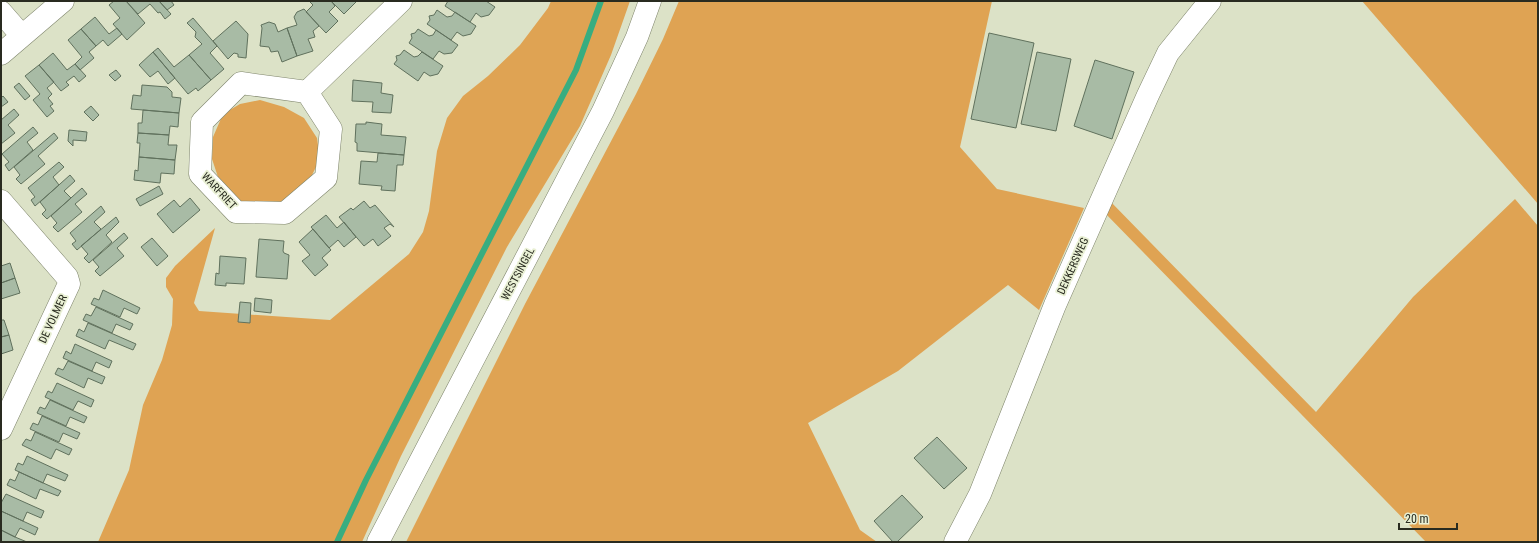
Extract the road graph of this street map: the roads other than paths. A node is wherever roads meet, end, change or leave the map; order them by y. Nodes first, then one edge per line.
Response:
1 (63, 1) edge
2 (401, 1) edge
3 (650, 1) edge
4 (1210, 1) edge
5 (1, 12) edge
6 (22, 36) junction
7 (1, 54) edge
8 (307, 92) junction
9 (1, 201) edge
10 (1, 430) edge
11 (378, 542) edge
12 (956, 542) edge

1 - 6 street
2 - 8 street
3 - 11 street, WESTSINGEL
4 - 12 street, DEKKERSWEG
5 - 6 street
6 - 7 street
8 - 8 street, WARFRIET
9 - 10 street, DE VOLMER

